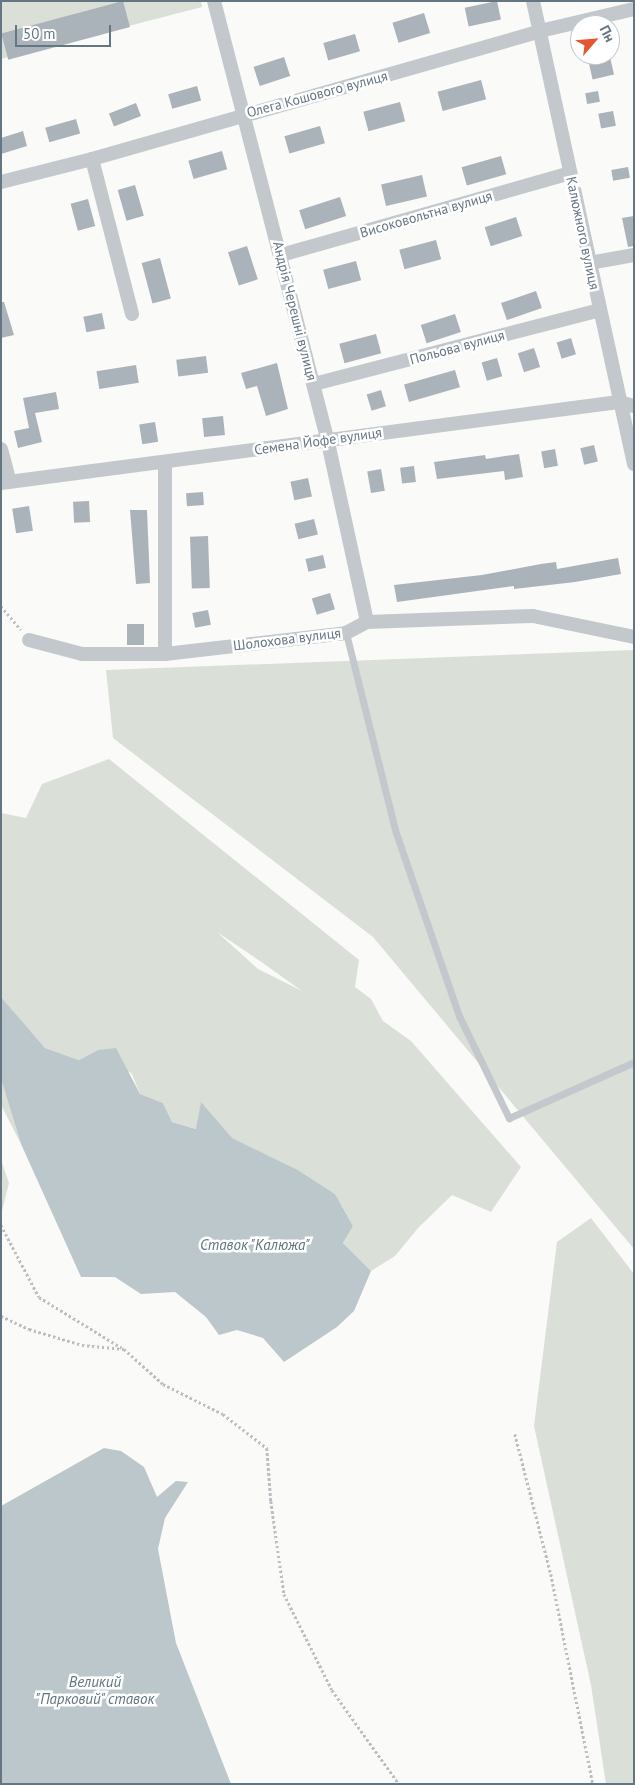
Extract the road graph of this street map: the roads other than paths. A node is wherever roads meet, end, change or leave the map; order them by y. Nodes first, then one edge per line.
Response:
1 (214, 1) edge
2 (533, 1) edge
3 (634, 9) edge
4 (540, 31) junction
5 (243, 114) junction
6 (92, 159) junction
7 (570, 173) junction
8 (1, 182) edge
9 (634, 254) edge
10 (281, 255) junction
11 (589, 263) junction
12 (600, 310) junction
13 (132, 314) dead end
14 (314, 384) junction
15 (619, 402) junction
16 (634, 406) edge
17 (327, 438) junction
18 (1, 449) edge
19 (165, 463) junction
20 (634, 464) edge
21 (5, 482) edge
22 (367, 622) junction
23 (346, 633) junction
24 (634, 638) edge
25 (29, 640) road end
26 (165, 654) junction
27 (634, 1062) edge

1 - 5 street, Андрія Черешні вулиця
2 - 4 street, Калюжного вулиця
3 - 4 street, Олега Кошового вулиця
4 - 5 street, Олега Кошового вулиця
4 - 7 street, Калюжного вулиця
5 - 6 street, Олега Кошового вулиця
5 - 10 street, Андрія Черешні вулиця
6 - 8 street, Олега Кошового вулиця
6 - 13 street
7 - 10 street, Високовольтна вулиця
7 - 11 street, Калюжного вулиця
9 - 11 street
10 - 14 street, Андрія Черешні вулиця
11 - 12 street, Калюжного вулиця
12 - 14 street, Польова вулиця
12 - 15 street, Калюжного вулиця
14 - 17 street, Андрія Черешні вулиця
15 - 16 street, Семена Йофе вулиця
15 - 17 street, Семена Йофе вулиця
15 - 20 street, Калюжного вулиця
17 - 19 street, Семена Йофе вулиця
17 - 22 street, Андрія Черешні вулиця
18 - 21 street
19 - 21 street, Семена Йофе вулиця
19 - 26 street
22 - 23 street, Шолохова вулиця
22 - 24 street, Шолохова вулиця
23 - 26 street, Шолохова вулиця
23 - 27 lane
25 - 26 street, Шолохова вулиця

